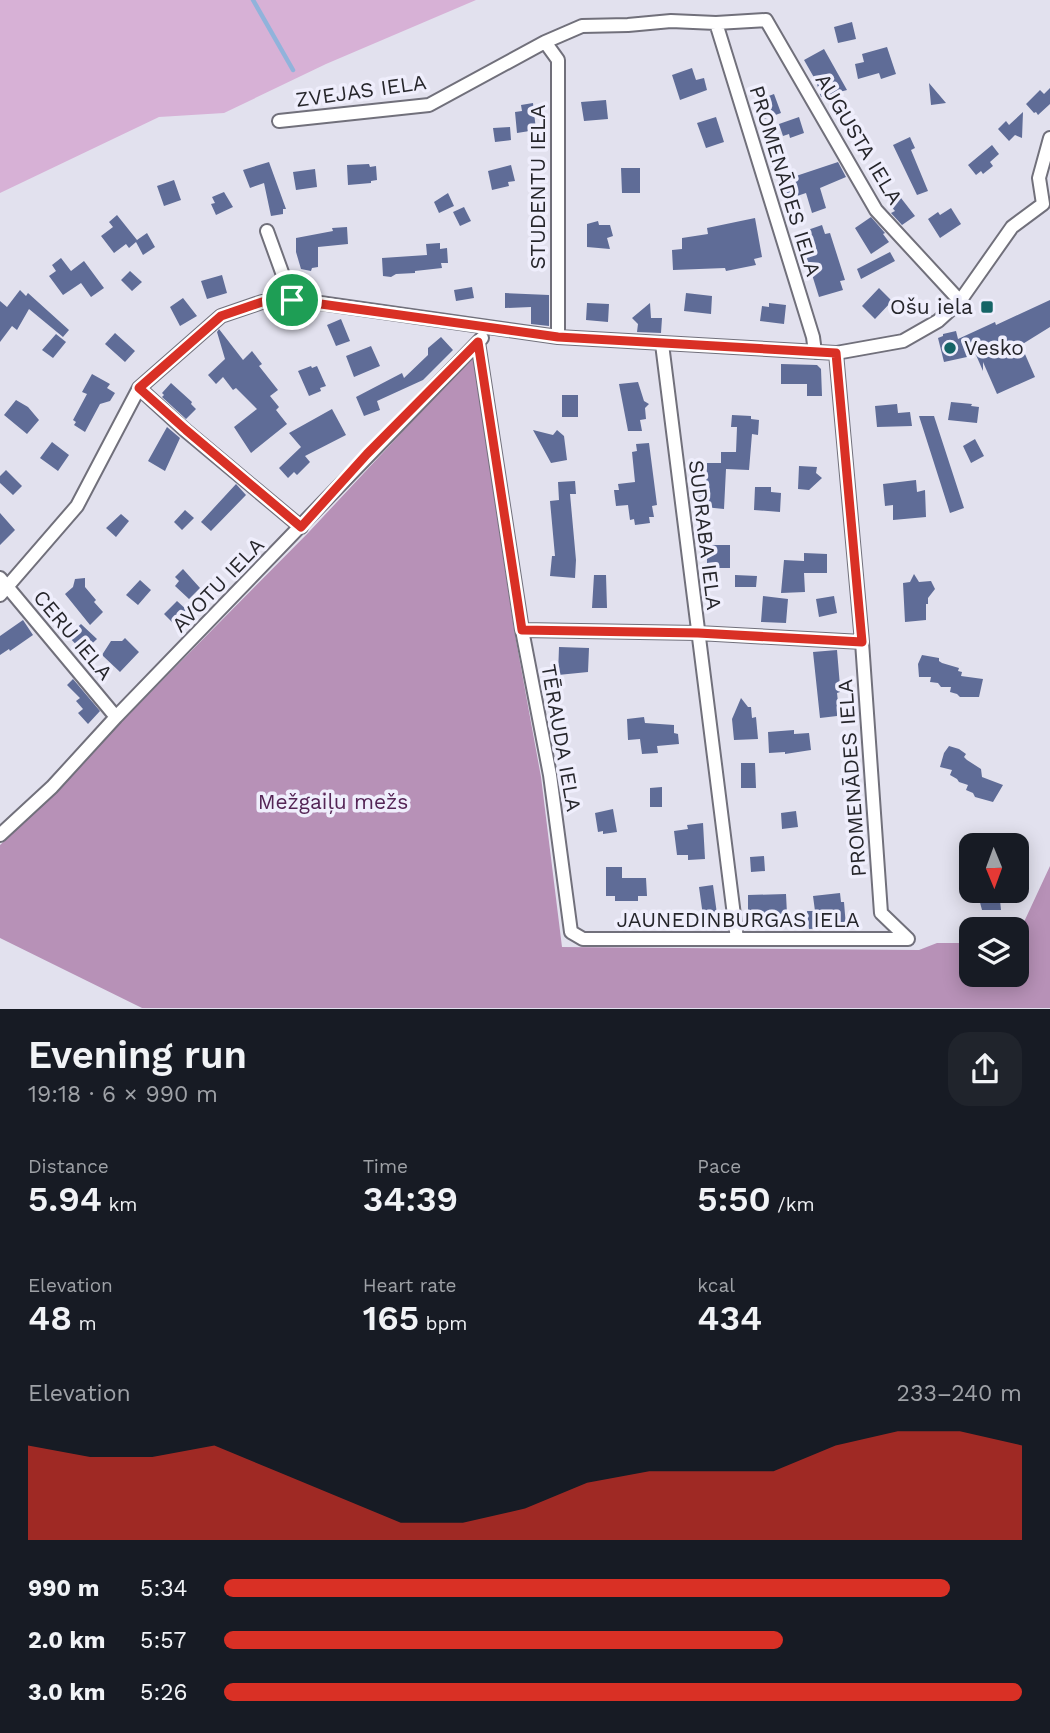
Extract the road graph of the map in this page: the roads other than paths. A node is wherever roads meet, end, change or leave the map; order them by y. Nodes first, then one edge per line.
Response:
1 (766, 20) joint
2 (716, 23) junction
3 (545, 42) junction
4 (279, 121) dead end
5 (1050, 138) edge
6 (1047, 206) edge
7 (267, 231) dead end
8 (292, 300) junction
9 (960, 301) junction
10 (489, 329) junction
11 (558, 337) junction
12 (478, 342) junction
13 (662, 344) junction
14 (815, 352) junction
15 (836, 353) junction
16 (139, 388) junction
17 (301, 527) junction
18 (3, 587) edge
19 (522, 630) junction
20 (698, 633) junction
21 (862, 642) junction
22 (116, 717) junction
23 (0, 835) edge
24 (571, 932) joint
25 (737, 939) junction
26 (908, 939) joint

1 - 2 street, ZVEJAS IELA
1 - 9 street, AUGUSTA IELA
2 - 3 street, ZVEJAS IELA
2 - 14 street, PROMENĀDES IELA
3 - 4 street, ZVEJAS IELA
3 - 11 street, STUDENTU IELA
5 - 6 street
6 - 9 street
7 - 8 street
8 - 10 street
8 - 16 street
9 - 15 street
10 - 11 street
10 - 12 street, AVOTU IELA
11 - 13 street
12 - 17 street, AVOTU IELA
12 - 19 street, TĒRAUDA IELA
13 - 14 street
13 - 20 street, SUDRABA IELA
14 - 15 street
15 - 21 street, PROMENĀDES IELA
16 - 17 street
16 - 18 street
17 - 22 street, AVOTU IELA
18 - 22 street, CERU IELA
19 - 20 street
19 - 24 street, TĒRAUDA IELA
20 - 21 street
20 - 25 street, SUDRABA IELA
21 - 26 street, PROMENĀDES IELA
22 - 23 street, AVOTU IELA
24 - 25 street, JAUNEDINBURGAS IELA
25 - 26 street, JAUNEDINBURGAS IELA

